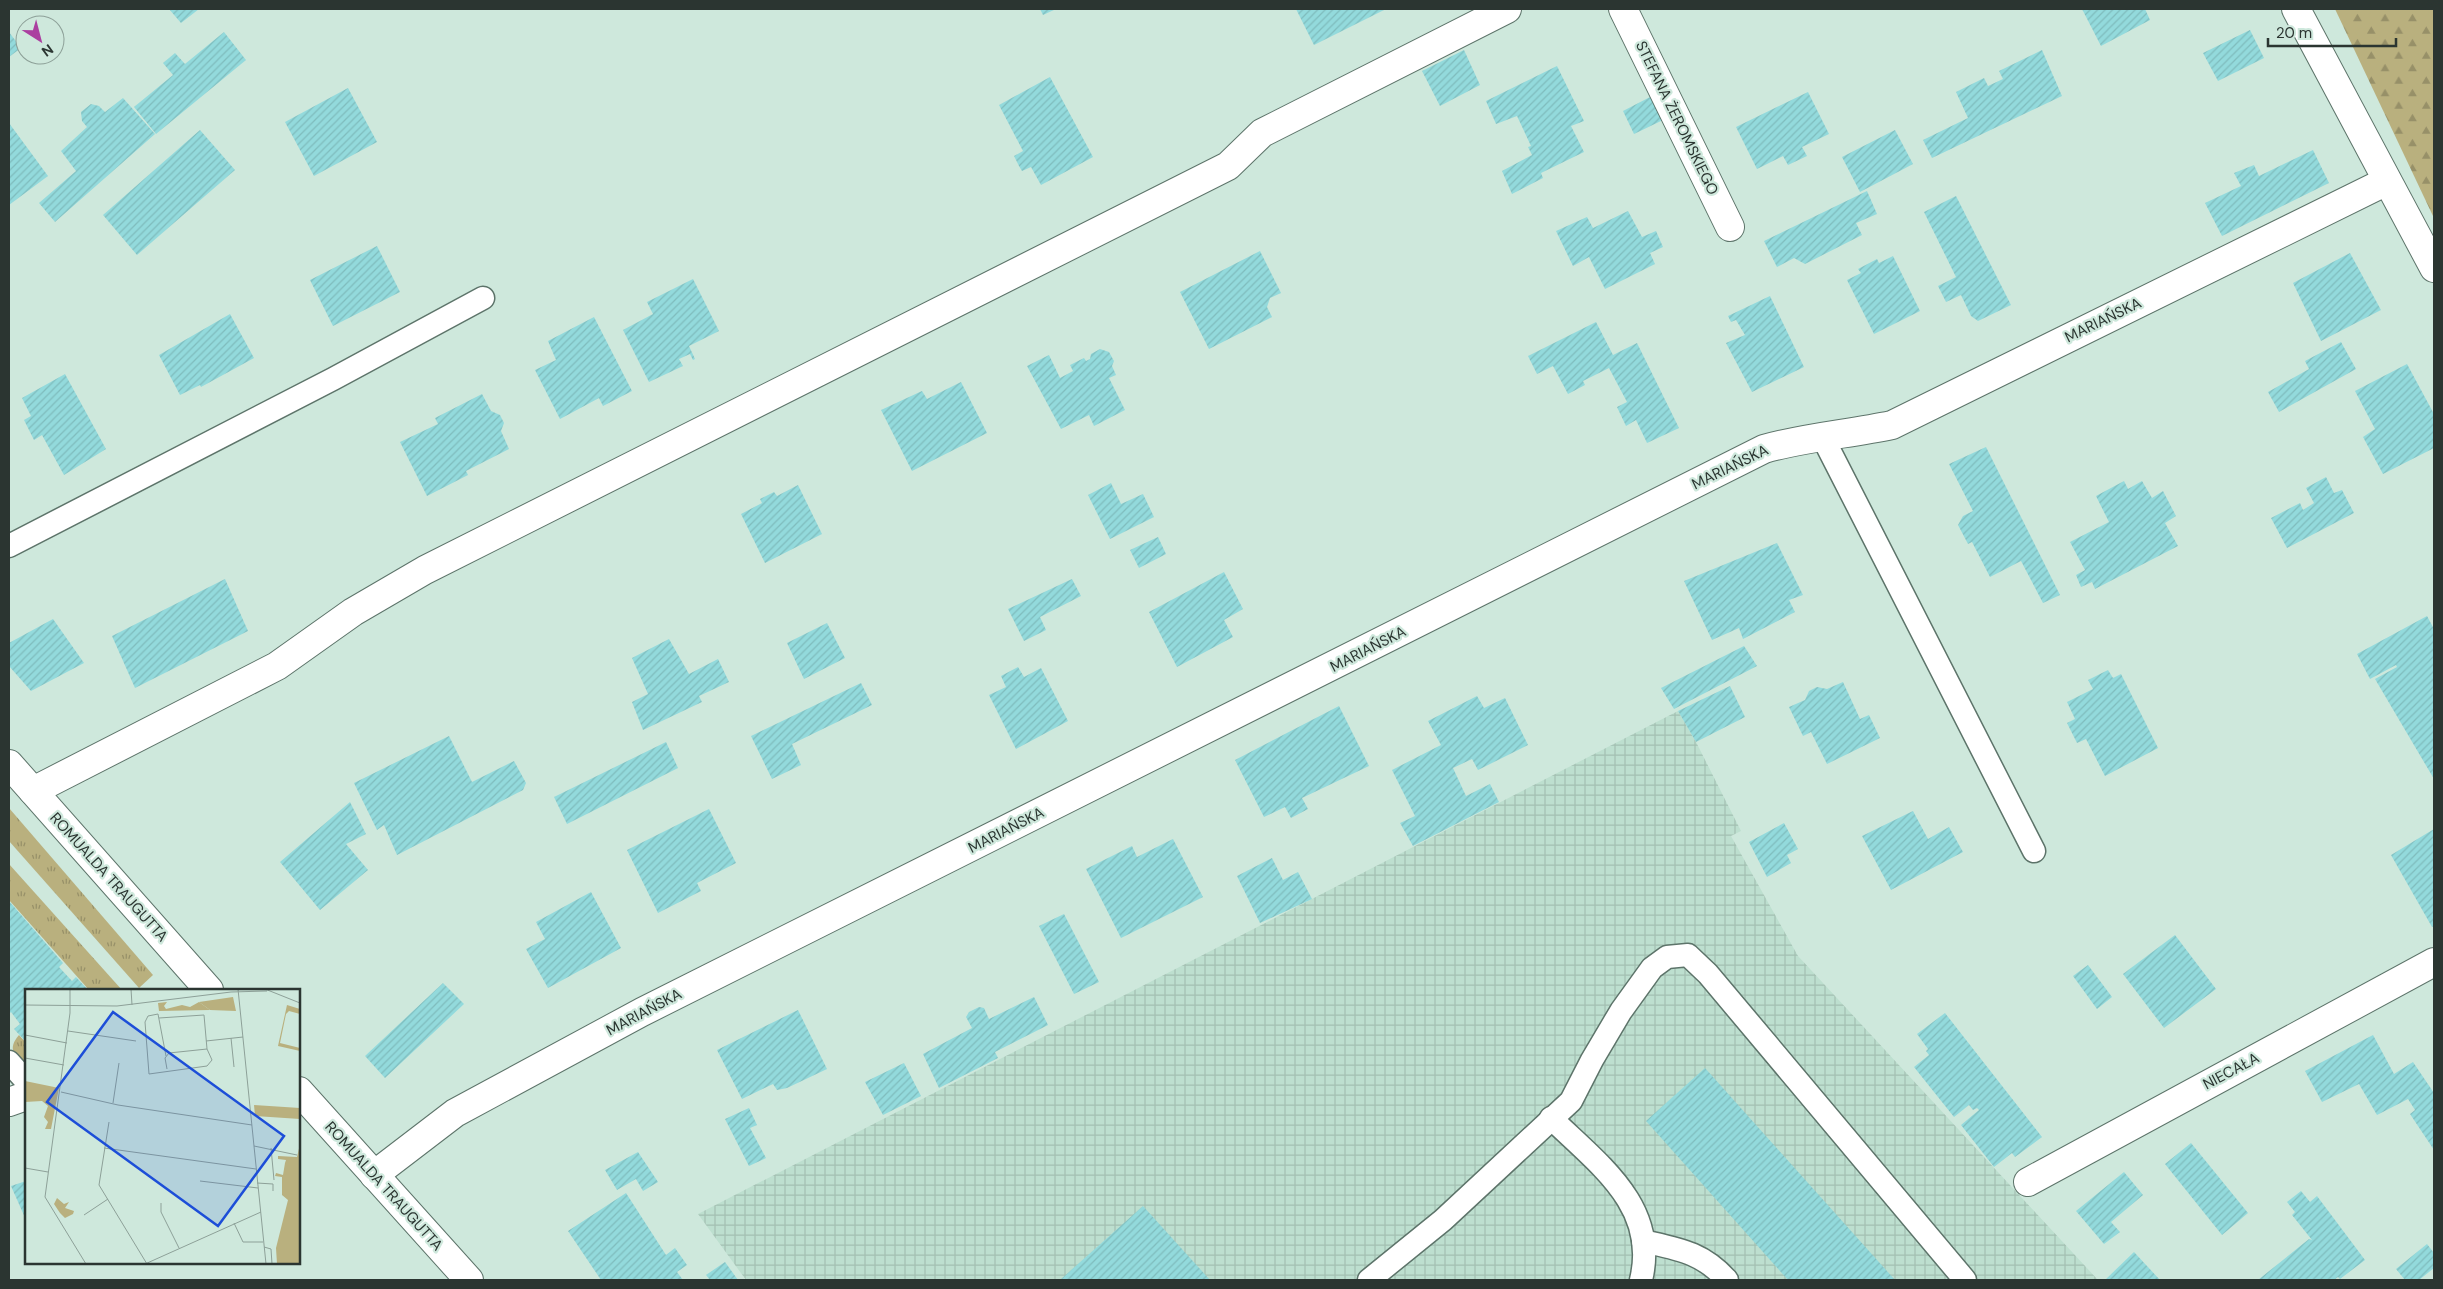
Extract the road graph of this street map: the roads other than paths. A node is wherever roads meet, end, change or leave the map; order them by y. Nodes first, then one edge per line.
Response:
1 (1508, 9) edge
2 (1623, 9) edge
3 (2296, 9) edge
4 (2387, 181) junction
5 (1730, 227) dead end
6 (2434, 268) edge
7 (483, 298) dead end
8 (1822, 436) junction
9 (9, 546) edge
10 (9, 764) edge
11 (33, 791) junction
12 (2034, 851) dead end
13 (2434, 962) edge
14 (208, 989) edge
15 (9, 1062) edge
16 (25, 1080) edge
17 (300, 1092) edge
18 (25, 1096) edge
19 (9, 1102) edge
20 (1551, 1118) junction
21 (374, 1175) junction
22 (2028, 1182) dead end
23 (1643, 1241) junction
24 (469, 1280) edge
25 (1369, 1280) edge
26 (1641, 1280) edge
27 (1727, 1280) edge
28 (1965, 1280) edge

1 - 11 street
2 - 5 street, STEFANA ŻEROMSKIEGO
3 - 4 street
4 - 6 street
4 - 8 street, MARIAŃSKA
7 - 9 lane
8 - 12 lane
8 - 21 street, MARIAŃSKA
10 - 11 street, ROMUALDA TRAUGUTTA
11 - 14 street, ROMUALDA TRAUGUTTA
13 - 22 street, NIECAŁA
15 - 16 lane
17 - 21 street, ROMUALDA TRAUGUTTA
18 - 19 street
20 - 23 lane
20 - 25 lane
20 - 28 lane
21 - 24 street, ROMUALDA TRAUGUTTA
23 - 26 lane
23 - 27 lane

